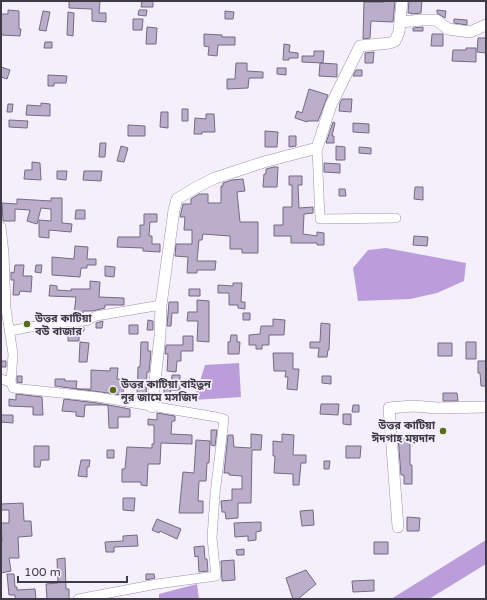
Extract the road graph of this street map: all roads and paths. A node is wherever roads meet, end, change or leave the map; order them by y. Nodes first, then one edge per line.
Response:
1 (402, 1) edge
2 (401, 22) junction
3 (486, 25) edge
4 (317, 148) junction
5 (396, 218) dead end
6 (1, 226) edge
7 (161, 305) junction
8 (9, 331) junction
9 (1, 379) edge
10 (11, 382) junction
11 (152, 407) junction
12 (486, 407) edge
13 (398, 527) dead end
14 (78, 599) edge

1 - 2 street
2 - 3 street
2 - 4 street
4 - 5 street
4 - 7 street
6 - 8 street
7 - 8 street
7 - 11 street
8 - 10 street
9 - 10 street
10 - 11 street
11 - 14 street
12 - 13 street

